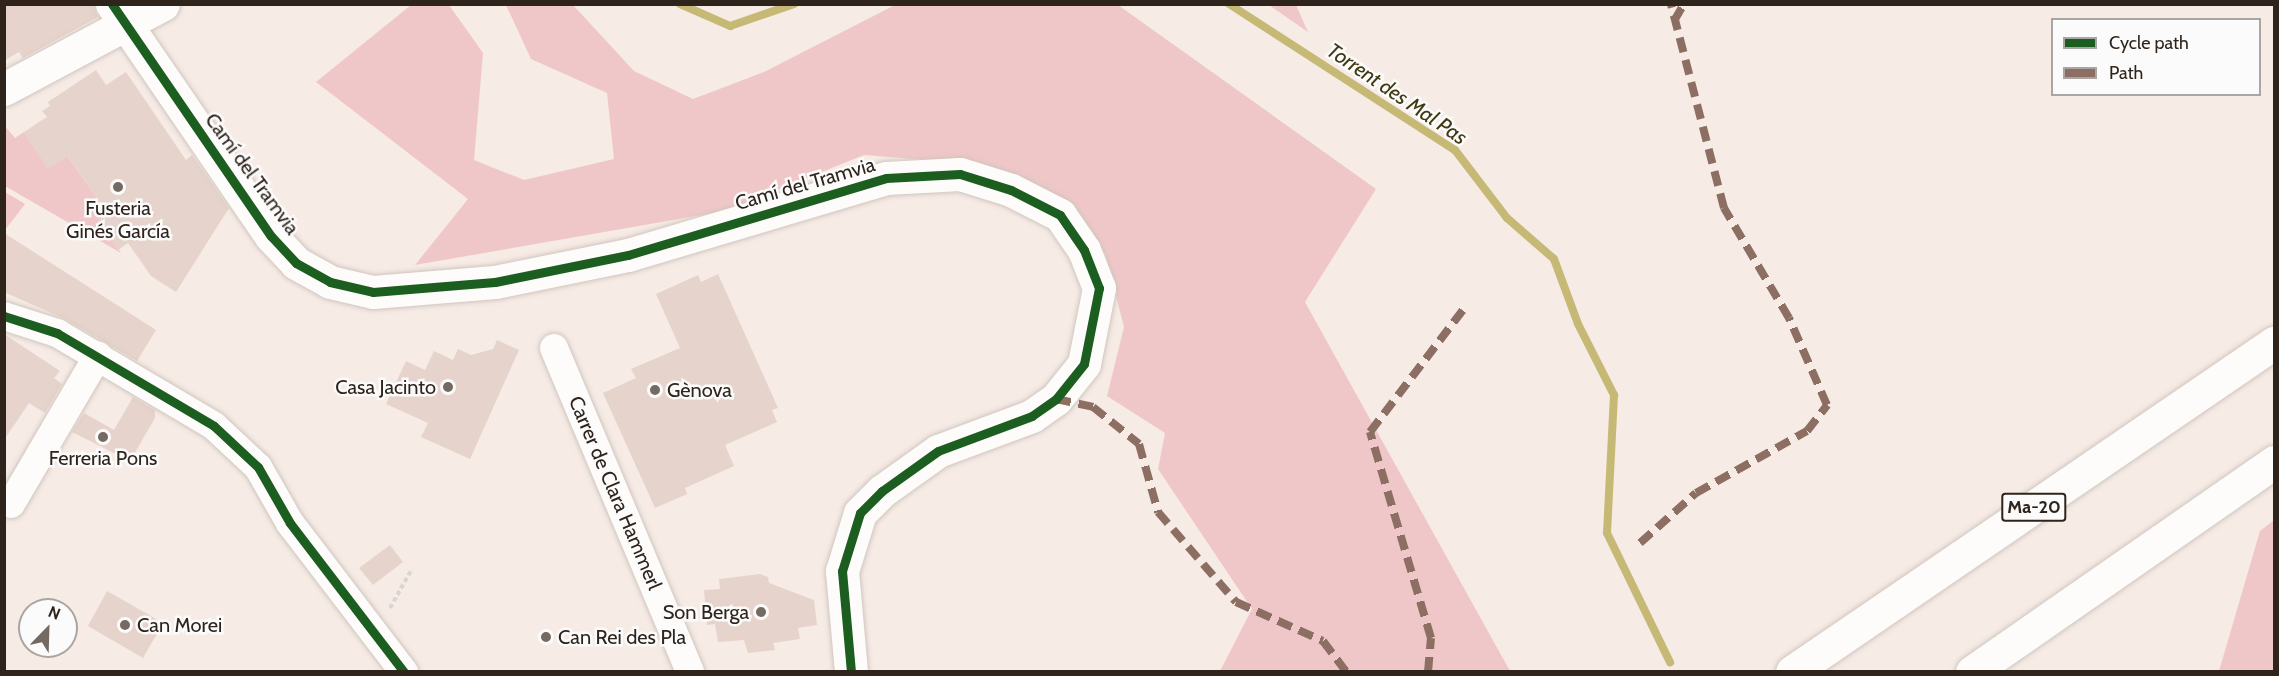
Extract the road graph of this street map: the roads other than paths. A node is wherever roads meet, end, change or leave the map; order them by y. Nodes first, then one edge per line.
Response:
1 (163, 4) edge
2 (119, 15) edge
3 (4, 89) edge
4 (4, 316) edge
5 (2274, 342) edge
6 (554, 348) dead end
7 (98, 356) junction
8 (2274, 462) edge
9 (11, 504) dead end
10 (404, 672) edge
11 (690, 672) edge
12 (851, 672) edge
13 (1792, 672) edge
14 (1972, 672) edge

1 - 2 main road
2 - 3 main road
2 - 12 main road, Camí del Tramvia
4 - 7 street
5 - 13 main road, Ma-20
6 - 11 street, Carrer de Clara Hammerl
7 - 9 street
7 - 10 street
8 - 14 main road

